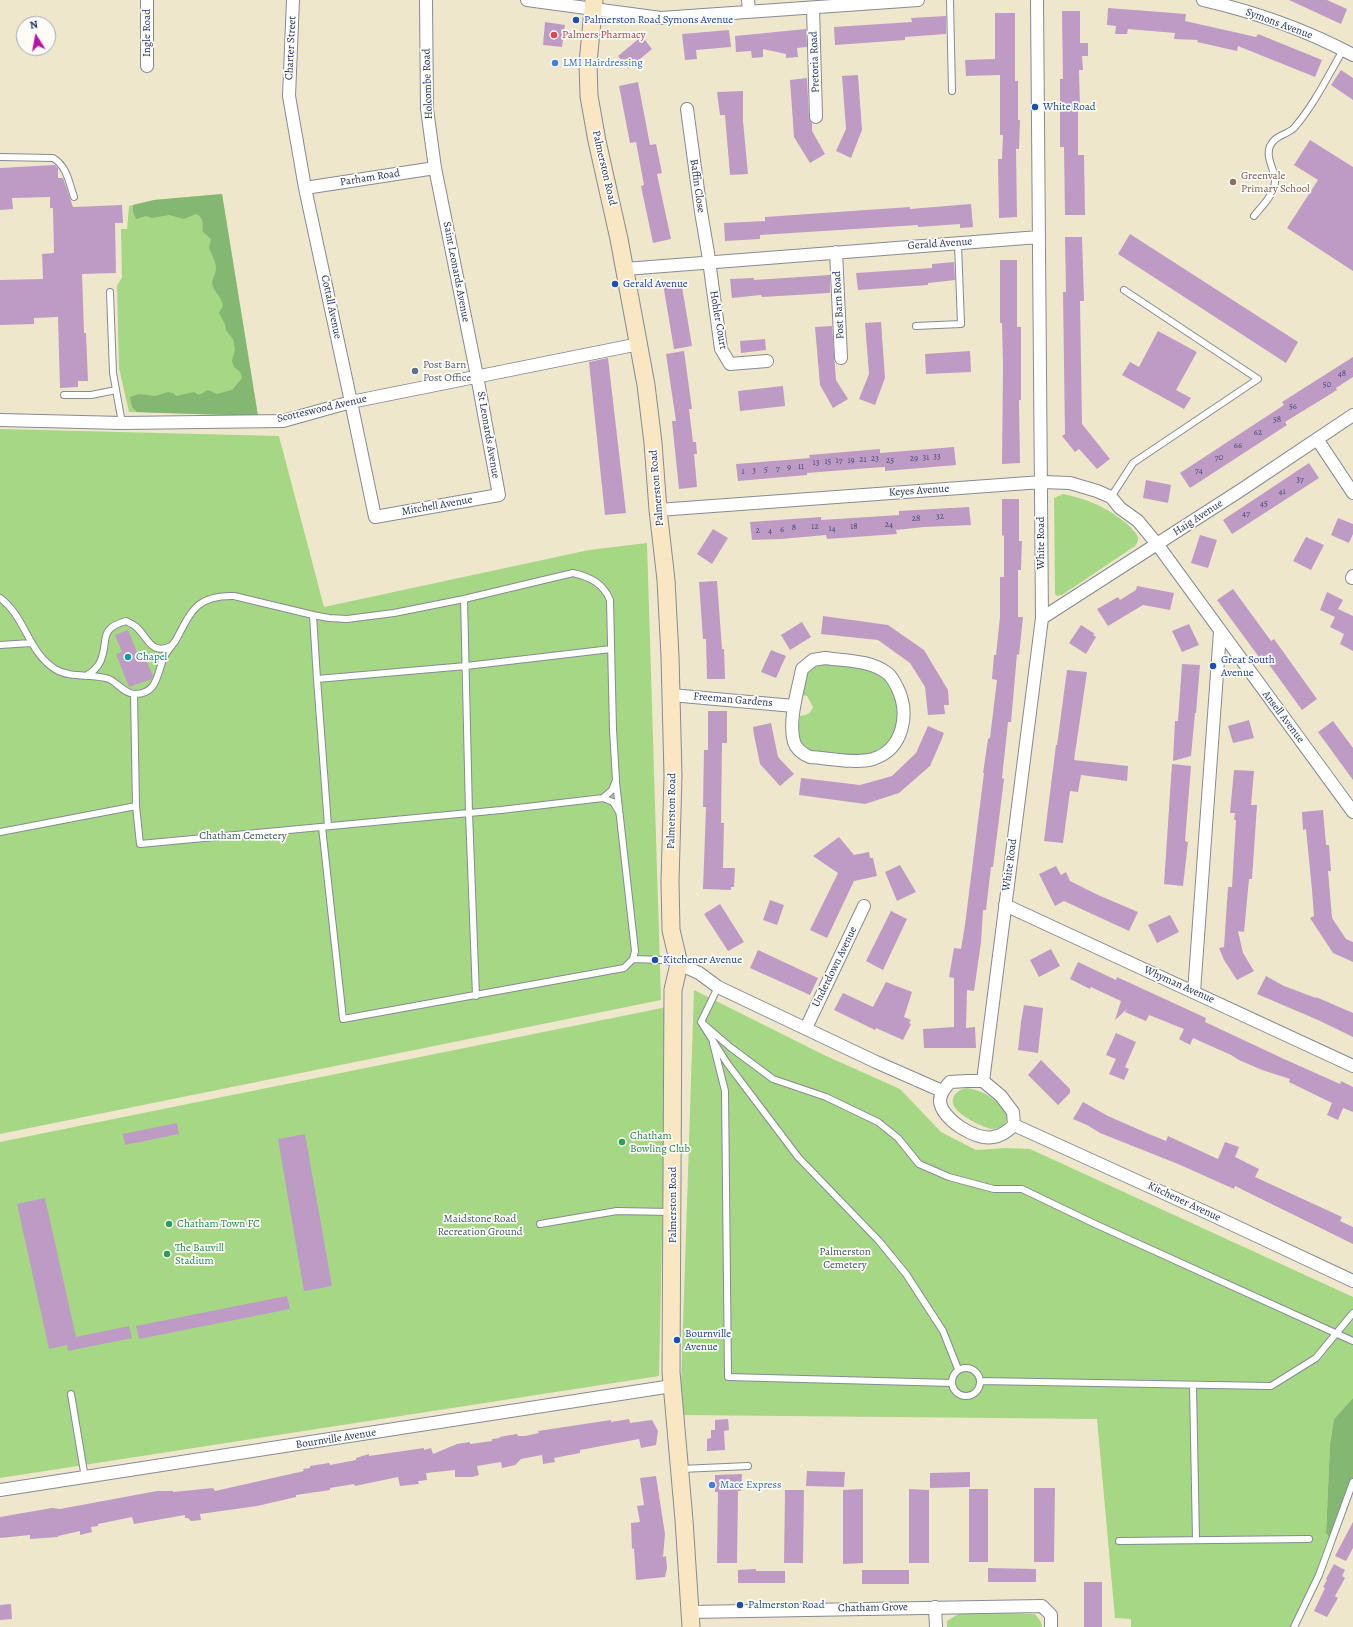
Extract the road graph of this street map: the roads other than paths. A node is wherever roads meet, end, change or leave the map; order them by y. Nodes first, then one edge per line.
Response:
1 (147, 0) edge
2 (293, 0) edge
3 (426, 0) edge
4 (527, 0) edge
5 (918, 0) edge
6 (950, 0) edge
7 (1037, 0) edge
8 (1202, 0) edge
9 (894, 1) edge
10 (594, 5) edge
11 (749, 6) edge
12 (814, 8) junction
13 (1348, 52) edge
14 (147, 66) dead end
15 (952, 91) dead end
16 (289, 96) joint
17 (687, 109) dead end
18 (816, 117) dead end
19 (0, 157) edge
20 (435, 168) junction
21 (304, 188) junction
22 (74, 196) dead end
23 (1254, 216) dead end
24 (1040, 237) junction
25 (958, 244) junction
26 (836, 252) junction
27 (709, 262) junction
28 (625, 269) junction
29 (1124, 290) dead end
30 (110, 292) dead end
31 (916, 326) dead end
32 (639, 344) junction
33 (841, 358) dead end
34 (767, 361) dead end
35 (477, 376) junction
36 (116, 390) junction
37 (64, 395) dead end
38 (352, 402) junction
39 (1353, 415) edge
40 (0, 420) edge
41 (122, 423) junction
42 (1317, 439) junction
43 (1042, 482) junction
44 (1353, 493) edge
45 (499, 495) joint
46 (1111, 497) junction
47 (658, 510) junction
48 (375, 517) joint
49 (1157, 544) junction
50 (0, 598) edge
51 (464, 599) junction
52 (313, 615) junction
53 (1042, 618) junction
54 (1220, 632) junction
55 (31, 643) junction
56 (0, 645) edge
57 (173, 645) junction
58 (611, 649) junction
59 (466, 666) junction
60 (86, 676) junction
61 (317, 680) junction
62 (134, 694) junction
63 (671, 694) junction
64 (794, 706) junction
65 (616, 780) junction
66 (603, 798) junction
67 (136, 806) junction
68 (1353, 812) edge
69 (469, 813) junction
70 (620, 814) junction
71 (325, 826) junction
72 (0, 832) edge
73 (1005, 905) junction
74 (864, 906) dead end
75 (633, 959) junction
76 (679, 964) junction
77 (718, 987) junction
78 (1194, 992) junction
79 (476, 996) junction
80 (701, 1022) junction
81 (806, 1028) junction
82 (713, 1043) junction
83 (1353, 1066) edge
84 (983, 1081) junction
85 (942, 1091) junction
86 (1014, 1125) junction
87 (673, 1212) junction
88 (540, 1224) dead end
89 (1353, 1282) edge
90 (1353, 1314) edge
91 (1337, 1334) junction
92 (1353, 1341) edge
93 (958, 1369) junction
94 (980, 1381) junction
95 (952, 1383) junction
96 (1193, 1385) junction
97 (672, 1386) junction
98 (70, 1394) dead end
99 (748, 1466) dead end
100 (679, 1469) junction
101 (85, 1478) junction
102 (1353, 1482) edge
103 (0, 1490) edge
104 (1309, 1539) dead end
105 (1196, 1540) junction
106 (1119, 1541) dead end
107 (935, 1607) junction
108 (691, 1619) edge
109 (936, 1627) edge
110 (1051, 1627) edge
111 (1294, 1627) edge

1 - 14 street, Ingle Road
2 - 16 street, Charter Street
3 - 20 street, Holcombe Road
4 - 10 street
5 - 9 street
6 - 15 lane
7 - 24 street, White Road
8 - 13 street, Symons Avenue
9 - 12 street
10 - 11 street
10 - 28 street, Palmerston Road
11 - 12 street
12 - 18 street, Pretoria Road
13 - 23 lane
16 - 21 street, Cottall Avenue
17 - 27 street, Baffin Close
19 - 22 lane
20 - 21 street, Parham Road
20 - 35 street, Saint Leonards Avenue
21 - 38 street, Cottall Avenue
24 - 25 street, Gerald Avenue
24 - 43 street, White Road
25 - 26 street, Gerald Avenue
25 - 31 lane
26 - 27 street, Gerald Avenue
26 - 33 street, Post Barn Road
27 - 28 street, Gerald Avenue
27 - 34 street, Hohler Court
28 - 32 street, Palmerston Road
29 - 46 lane
30 - 36 lane
32 - 35 street, Scotteswood Avenue
32 - 47 street, Palmerston Road
35 - 38 street, Scotteswood Avenue
35 - 45 street, St Leonards Avenue
36 - 37 lane
36 - 41 lane
38 - 41 street, Scotteswood Avenue
38 - 48 street, Cottall Avenue
39 - 42 street, Haig Avenue
40 - 41 street, Scotteswood Avenue
42 - 44 street
42 - 49 street, Haig Avenue
43 - 46 street, Keyes Avenue
43 - 47 street, Keyes Avenue
43 - 53 street, White Road
45 - 48 street, Mitchell Avenue
46 - 49 street, Keyes Avenue
47 - 63 street, Palmerston Road
49 - 53 street, Haig Avenue
49 - 54 street, Ansell Avenue
50 - 55 lane
51 - 52 lane
51 - 58 lane
51 - 59 lane
52 - 57 lane
52 - 61 lane
53 - 73 street, White Road
54 - 68 street, Ansell Avenue
54 - 78 street
55 - 56 lane
55 - 60 lane
57 - 60 lane
57 - 62 lane
58 - 59 lane
58 - 65 lane
59 - 61 lane
59 - 69 lane
60 - 62 lane
61 - 71 lane
62 - 67 lane
63 - 64 street, Freeman Gardens
63 - 76 street, Palmerston Road
64 - 64 street
65 - 66 lane
65 - 70 lane
66 - 69 lane
66 - 70 lane
67 - 71 lane
67 - 72 lane
69 - 71 lane
69 - 79 lane
70 - 75 lane
71 - 79 lane
73 - 78 street, Whyman Avenue
73 - 84 street, White Road
74 - 81 street, Underdown Avenue
75 - 76 lane
75 - 79 lane
76 - 77 street
76 - 87 street, Palmerston Road
77 - 80 lane
77 - 81 street
78 - 83 street, Whyman Avenue
80 - 82 lane
80 - 91 lane
81 - 85 street
82 - 93 lane
82 - 95 lane
84 - 85 street
84 - 86 street
85 - 86 street
86 - 89 street, Kitchener Avenue
87 - 88 lane
87 - 97 street, Palmerston Road
90 - 91 lane
91 - 92 lane
91 - 96 lane
93 - 94 lane
93 - 95 lane
94 - 95 lane
94 - 96 lane
96 - 105 lane
97 - 100 street, Palmerston Road
97 - 101 street, Bournville Avenue
98 - 101 lane
99 - 100 lane
100 - 108 street, Palmerston Road
101 - 103 street, Bournville Avenue
102 - 111 lane
104 - 105 lane
105 - 106 lane
107 - 108 street, Chatham Grove
107 - 109 street
107 - 110 street, Chatham Grove

